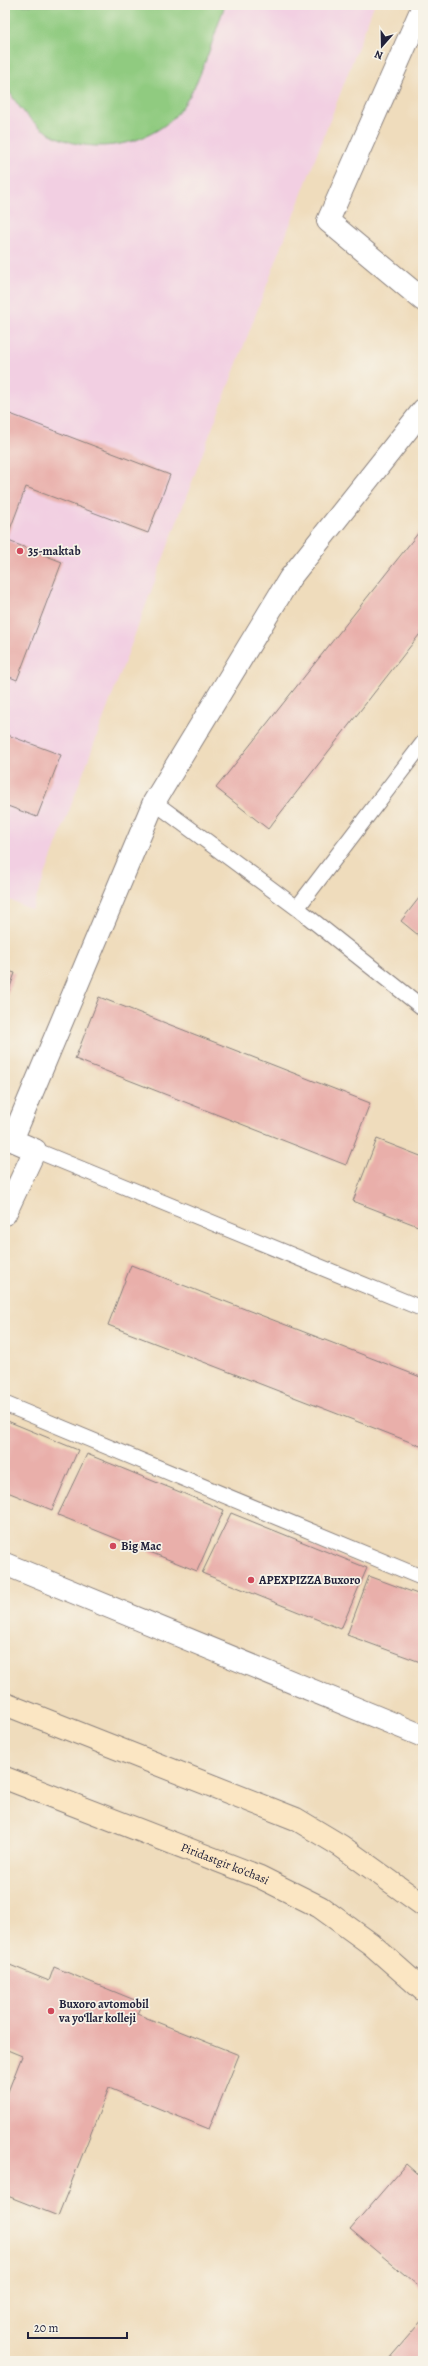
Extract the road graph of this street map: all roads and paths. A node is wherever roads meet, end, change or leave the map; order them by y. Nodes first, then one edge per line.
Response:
1 (423, 6) edge
2 (423, 300) edge
3 (423, 410) edge
4 (423, 743) edge
5 (154, 802) junction
6 (297, 908) junction
7 (423, 1008) edge
8 (9, 1138) edge
9 (35, 1150) junction
10 (5, 1214) edge
11 (423, 1309) edge
12 (5, 1404) edge
13 (5, 1564) edge
14 (423, 1578) edge
15 (5, 1704) edge
16 (423, 1736) edge
17 (5, 1778) edge
18 (422, 1902) edge
19 (423, 1990) edge

1 - 2 street
3 - 5 street
4 - 6 lane
5 - 6 lane
5 - 8 street
6 - 7 lane
8 - 9 street
9 - 10 street
9 - 11 lane
12 - 14 lane
13 - 16 street
15 - 18 main road
17 - 19 main road, Piridastgir ko'chasi

